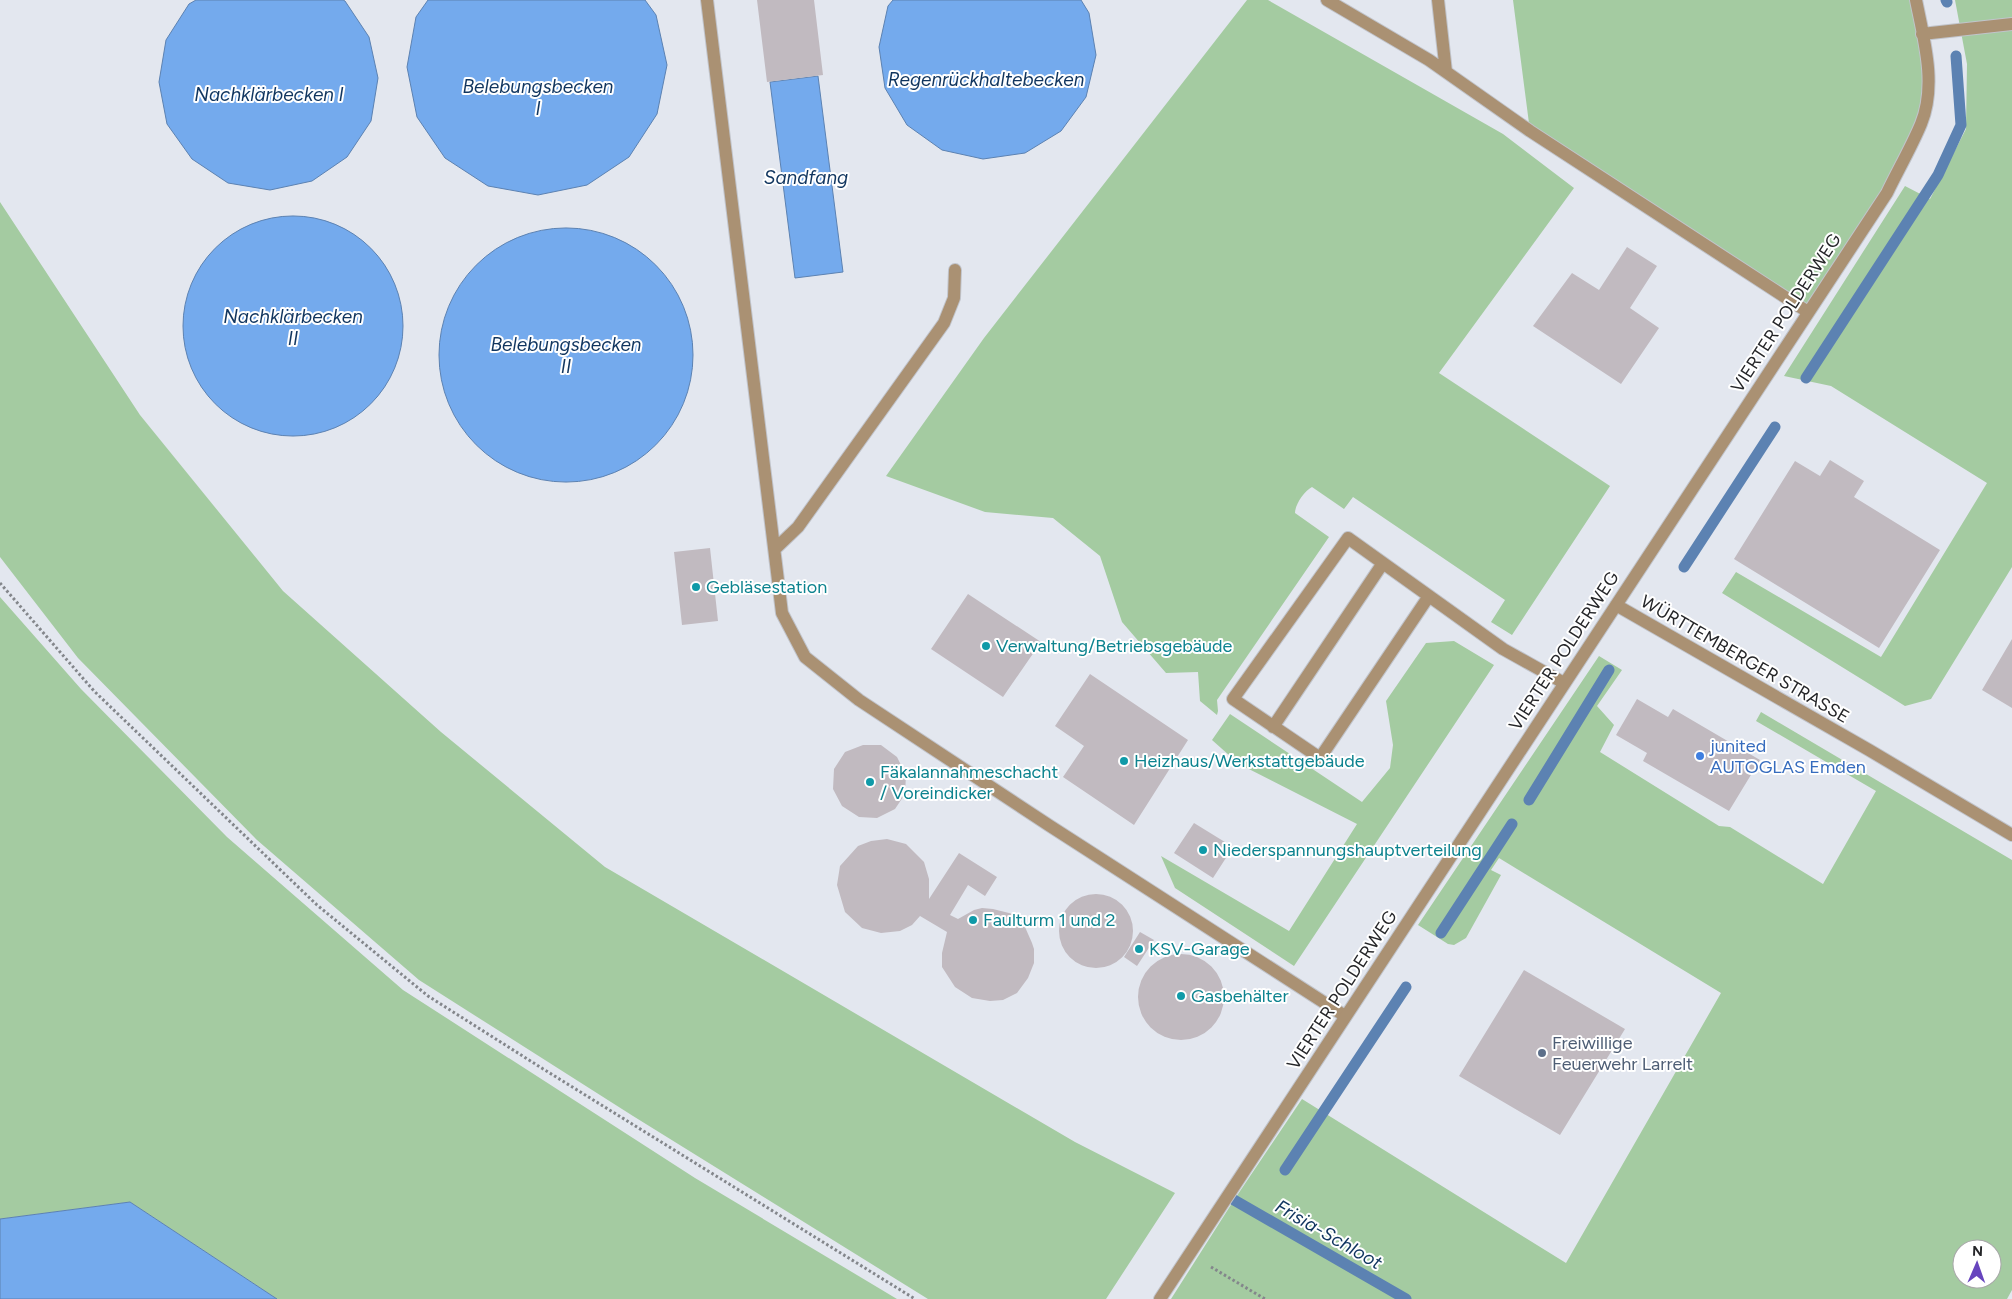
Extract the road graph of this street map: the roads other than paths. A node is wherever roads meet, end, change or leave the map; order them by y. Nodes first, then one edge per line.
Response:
1 (707, 0) edge
2 (1327, 0) edge
3 (1438, 0) edge
4 (1916, 0) edge
5 (2012, 24) edge
6 (1922, 34) junction
7 (1446, 72) junction
8 (955, 270) dead end
9 (1808, 312) junction
10 (775, 549) junction
11 (1383, 563) junction
12 (1429, 596) junction
13 (1616, 605) junction
14 (1564, 683) junction
15 (1274, 727) junction
16 (2012, 835) edge
17 (1345, 1016) junction
18 (1160, 1299) edge

1 - 10 street
2 - 7 street
3 - 7 street
4 - 6 street, VIERTER POLDERWEG
5 - 6 street
6 - 9 street, VIERTER POLDERWEG
7 - 9 street
8 - 10 street
9 - 13 street, VIERTER POLDERWEG
10 - 17 street
11 - 12 street
11 - 15 street
11 - 15 street
12 - 14 street
12 - 15 street
13 - 14 street, VIERTER POLDERWEG
13 - 16 street, WÜRTTEMBERGER STRASSE
14 - 17 street, VIERTER POLDERWEG
17 - 18 street, VIERTER POLDERWEG

